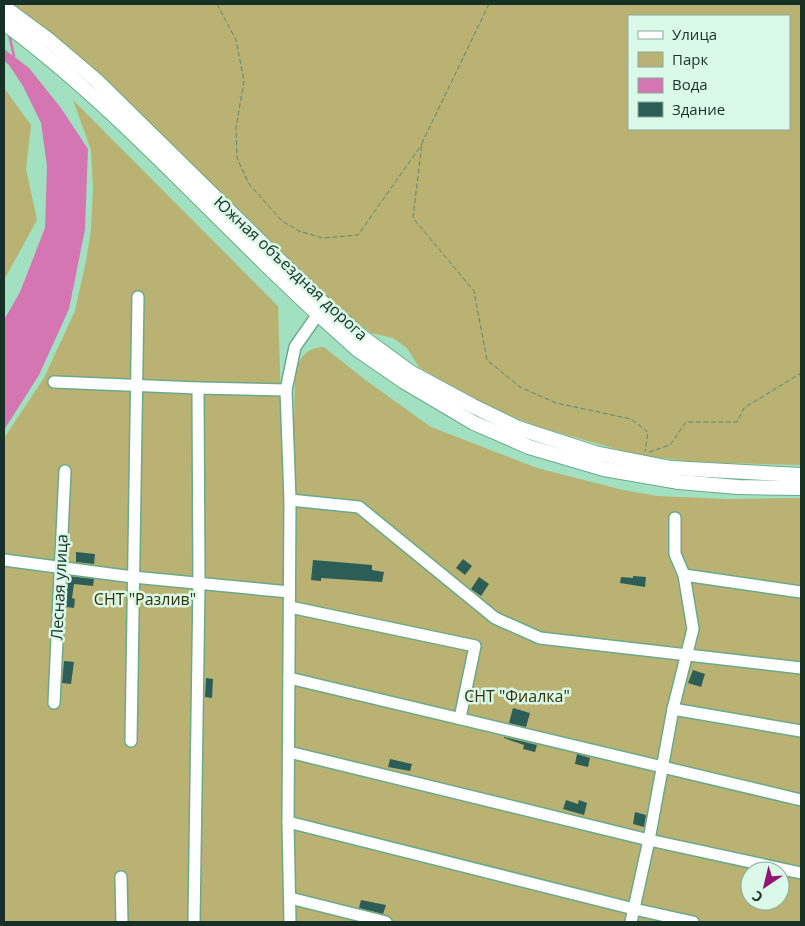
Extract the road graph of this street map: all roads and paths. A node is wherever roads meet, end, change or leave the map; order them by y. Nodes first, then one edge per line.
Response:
1 (217, 4) edge
2 (489, 4) edge
3 (4, 7) edge
4 (4, 23) edge
5 (422, 143) junction
6 (138, 297) dead end
7 (327, 314) junction
8 (801, 374) edge
9 (54, 382) dead end
10 (138, 386) junction
11 (198, 388) junction
12 (286, 390) junction
13 (65, 470) dead end
14 (801, 475) edge
15 (801, 488) edge
16 (290, 500) junction
17 (675, 518) dead end
18 (4, 560) edge
19 (60, 567) junction
20 (684, 575) junction
21 (133, 577) junction
22 (200, 584) junction
23 (288, 592) junction
24 (801, 592) edge
25 (290, 607) junction
26 (688, 656) junction
27 (801, 668) edge
28 (289, 678) junction
29 (54, 703) dead end
30 (673, 709) junction
31 (460, 718) junction
32 (801, 731) edge
33 (131, 741) dead end
34 (289, 752) junction
35 (662, 768) junction
36 (801, 800) edge
37 (288, 822) junction
38 (649, 840) junction
39 (801, 873) edge
40 (121, 877) dead end
41 (290, 898) junction
42 (634, 909) junction
43 (122, 922) edge
44 (194, 922) edge
45 (290, 922) edge
46 (386, 922) edge
47 (631, 922) edge
48 (693, 922) edge

1 - 5 path
2 - 5 path
3 - 7 main road, Южная объездная дорога
4 - 7 main road, Южная объездная дорога
5 - 8 path
6 - 10 street
7 - 12 street
7 - 14 main road, Южная объездная дорога
7 - 15 main road, Южная объездная дорога
9 - 10 street
10 - 11 street
10 - 21 street
11 - 12 street
11 - 22 street
12 - 16 street
13 - 19 street, Лесная улица
16 - 23 street
16 - 26 street
17 - 20 street
18 - 19 street
19 - 21 street
19 - 29 street, Лесная улица
20 - 24 street
20 - 26 street
21 - 22 street
21 - 33 street
22 - 23 street
22 - 44 street
23 - 25 street
25 - 28 street
25 - 31 street
26 - 27 street
26 - 30 street
28 - 31 street
28 - 34 street
30 - 32 street
30 - 35 street
31 - 35 street
34 - 37 street
34 - 38 street
35 - 36 street
35 - 38 street
37 - 41 street
37 - 42 street
38 - 39 street
38 - 42 street
40 - 43 street
41 - 45 street
41 - 46 street
42 - 47 street
42 - 48 street

